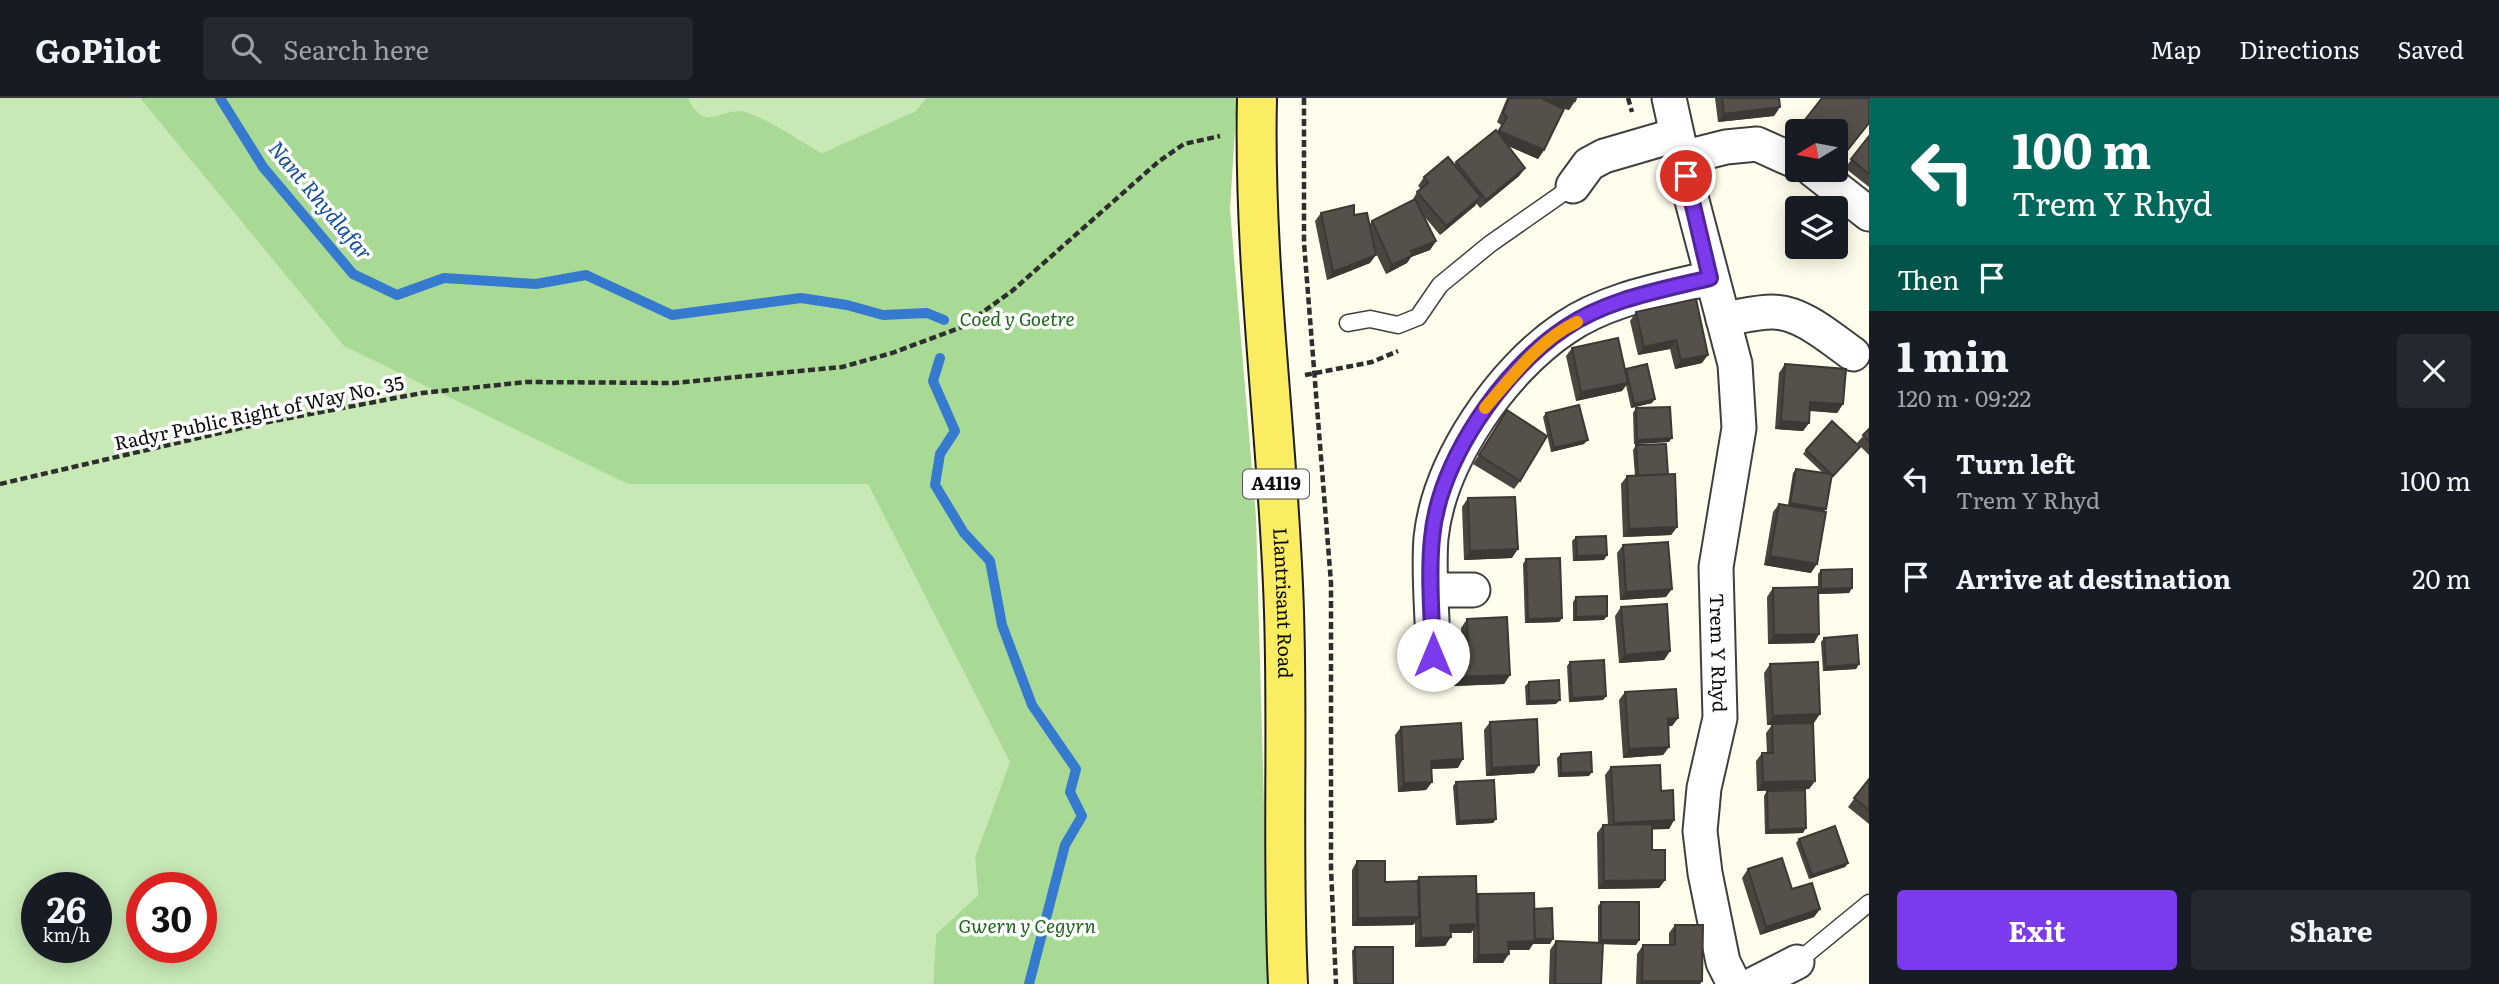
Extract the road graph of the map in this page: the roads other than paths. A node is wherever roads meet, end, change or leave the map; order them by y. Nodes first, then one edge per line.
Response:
1 (1257, 98) edge
2 (1669, 98) edge
3 (1679, 146) junction
4 (1785, 157) edge
5 (1828, 182) edge
6 (1573, 186) joint
7 (1869, 214) edge
8 (1710, 278) junction
9 (1723, 319) junction
10 (1348, 323) dead end
11 (1861, 361) edge
12 (1432, 590) junction
13 (1473, 590) dead end
14 (1433, 655) dead end
15 (1869, 903) edge
16 (1797, 962) joint
17 (1288, 984) edge
18 (1734, 984) edge
19 (1754, 984) edge

1 - 17 main road, Llantrisant Road / A4119
2 - 3 street, Trem Y Rhyd
3 - 4 street
3 - 6 street
3 - 8 street, Trem Y Rhyd
5 - 7 street
6 - 10 lane
8 - 9 street, Trem Y Rhyd
8 - 12 street
9 - 11 street
9 - 18 street, Trem Y Rhyd
12 - 13 street
12 - 14 street
15 - 16 lane
16 - 19 street

